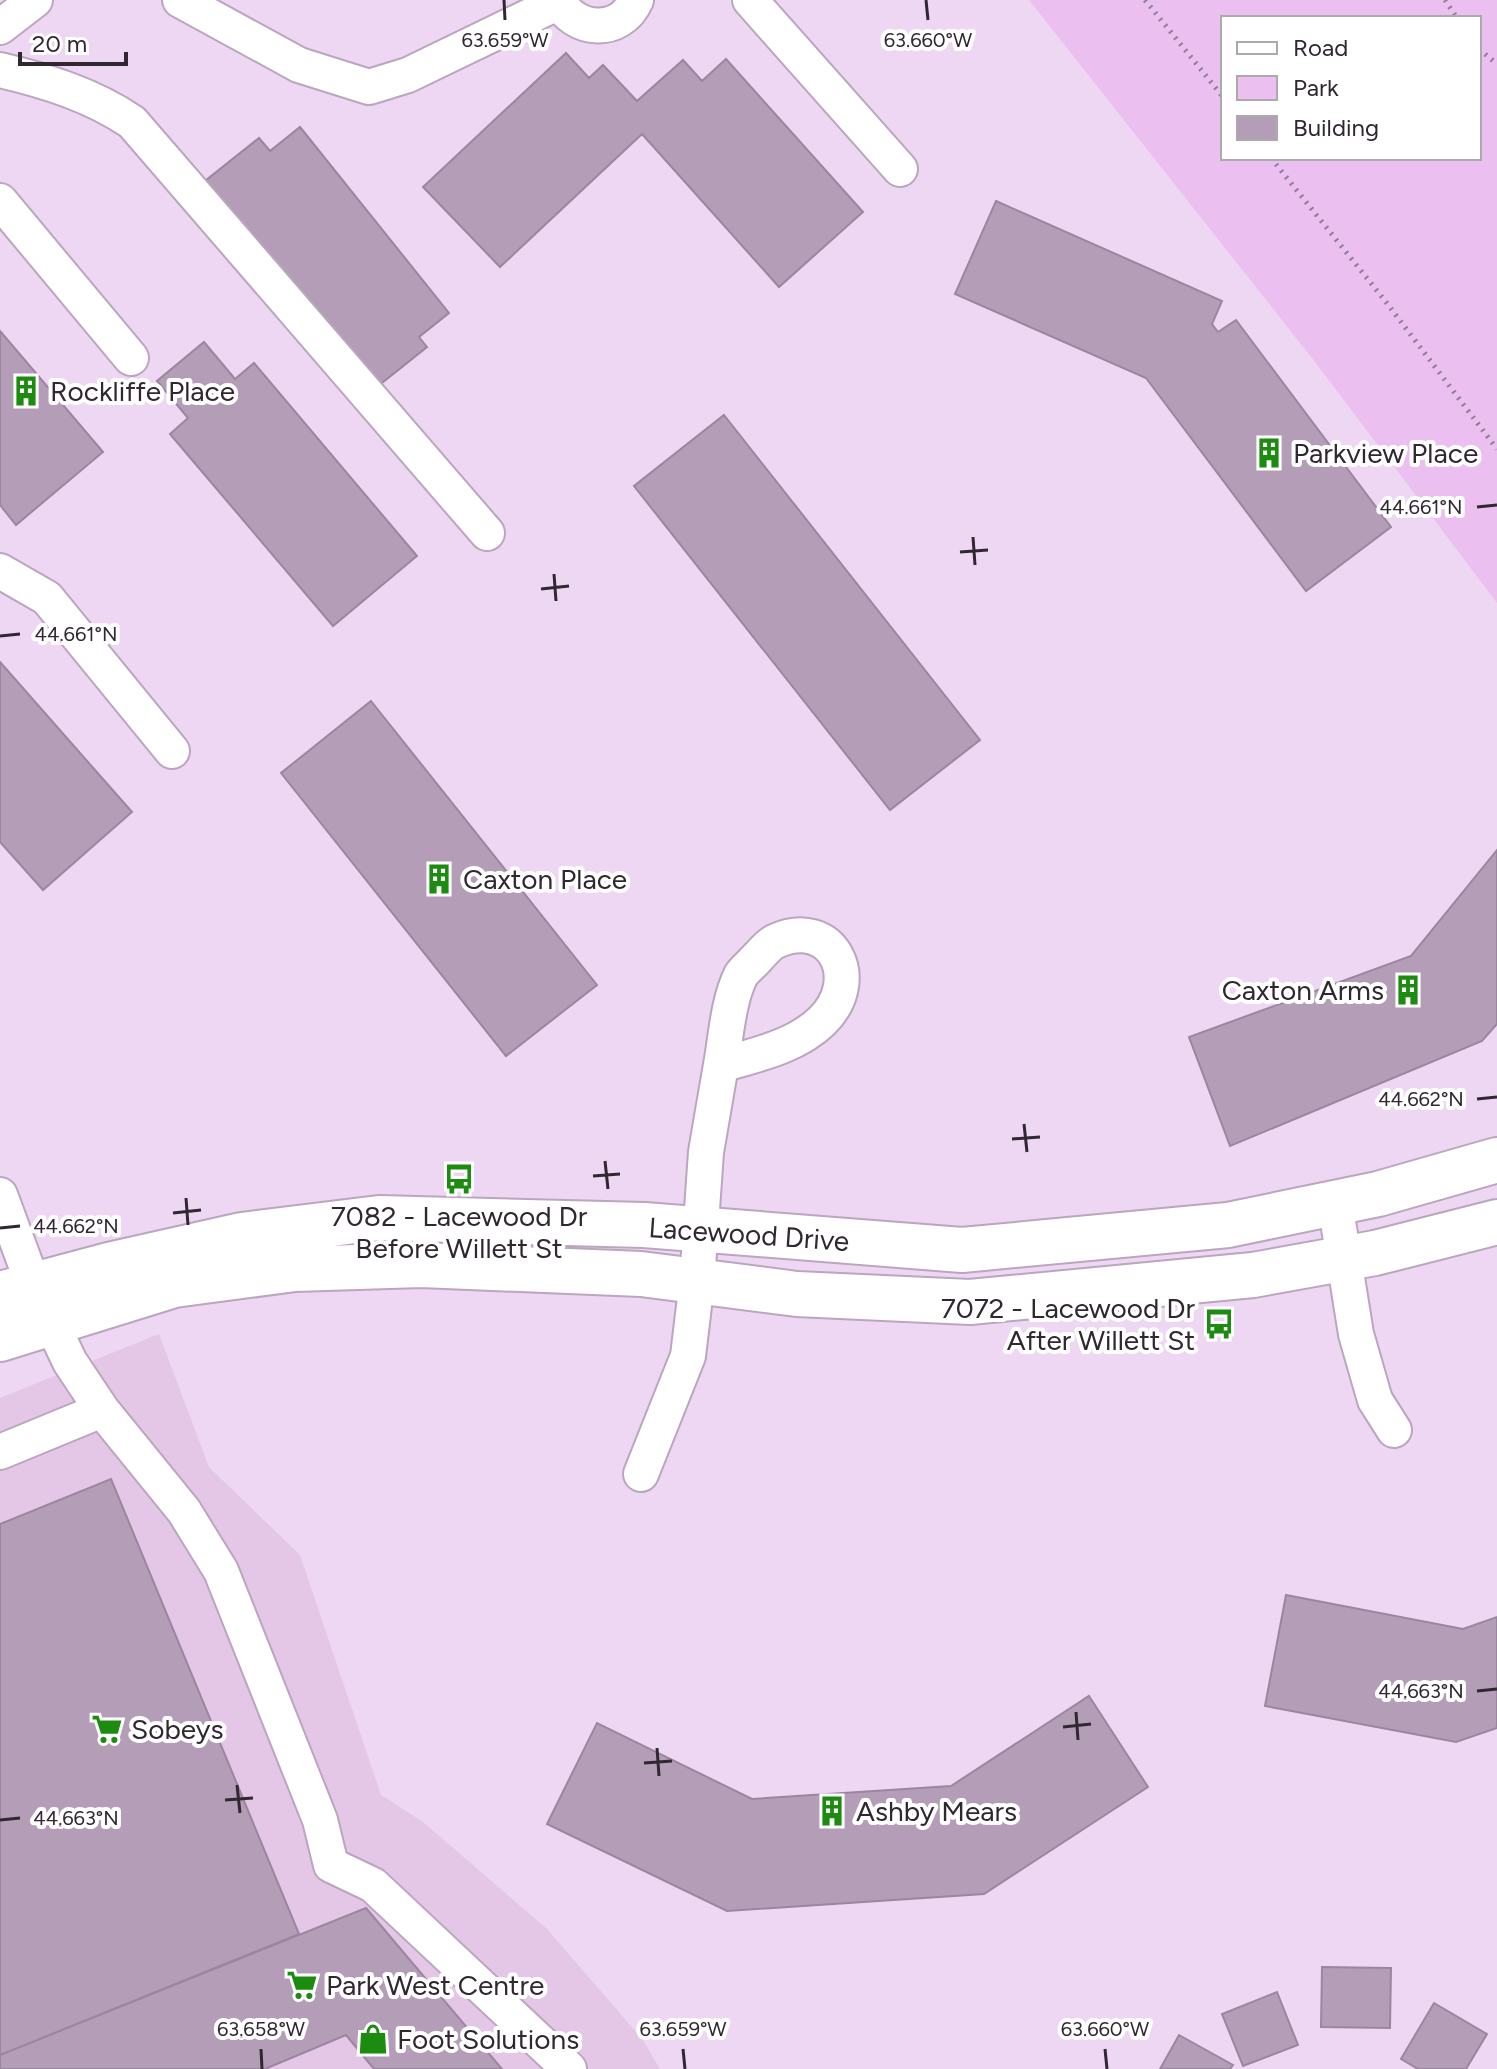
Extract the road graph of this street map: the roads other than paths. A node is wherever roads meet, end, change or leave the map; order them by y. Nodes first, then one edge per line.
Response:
1 (35, 0) edge
2 (180, 0) edge
3 (636, 0) edge
4 (750, 0) edge
5 (558, 1) edge
6 (0, 27) edge
7 (0, 70) edge
8 (900, 169) dead end
9 (0, 201) edge
10 (131, 358) dead end
11 (487, 533) dead end
12 (0, 571) edge
13 (172, 751) dead end
14 (721, 1065) dead end
15 (1497, 1160) edge
16 (0, 1195) edge
17 (1335, 1203) junction
18 (1497, 1222) edge
19 (700, 1229) junction
20 (1343, 1259) junction
21 (697, 1281) junction
22 (28, 1301) edge
23 (0, 1339) edge
24 (102, 1410) junction
25 (1394, 1430) dead end
26 (0, 1452) edge
27 (641, 1474) dead end
28 (569, 2069) edge

1 - 6 street
2 - 5 street
3 - 5 street
4 - 8 street
7 - 11 street
9 - 10 street
12 - 13 street
14 - 19 street
15 - 17 main road, Lacewood Drive
16 - 22 street
17 - 19 main road, Lacewood Drive
17 - 20 street
18 - 20 main road, Lacewood Drive
19 - 21 street
19 - 22 main road, Lacewood Drive
20 - 21 main road, Lacewood Drive
20 - 25 street
21 - 22 main road, Lacewood Drive
21 - 27 street
22 - 23 main road, Lacewood Drive
22 - 24 street
24 - 26 street
24 - 28 street

